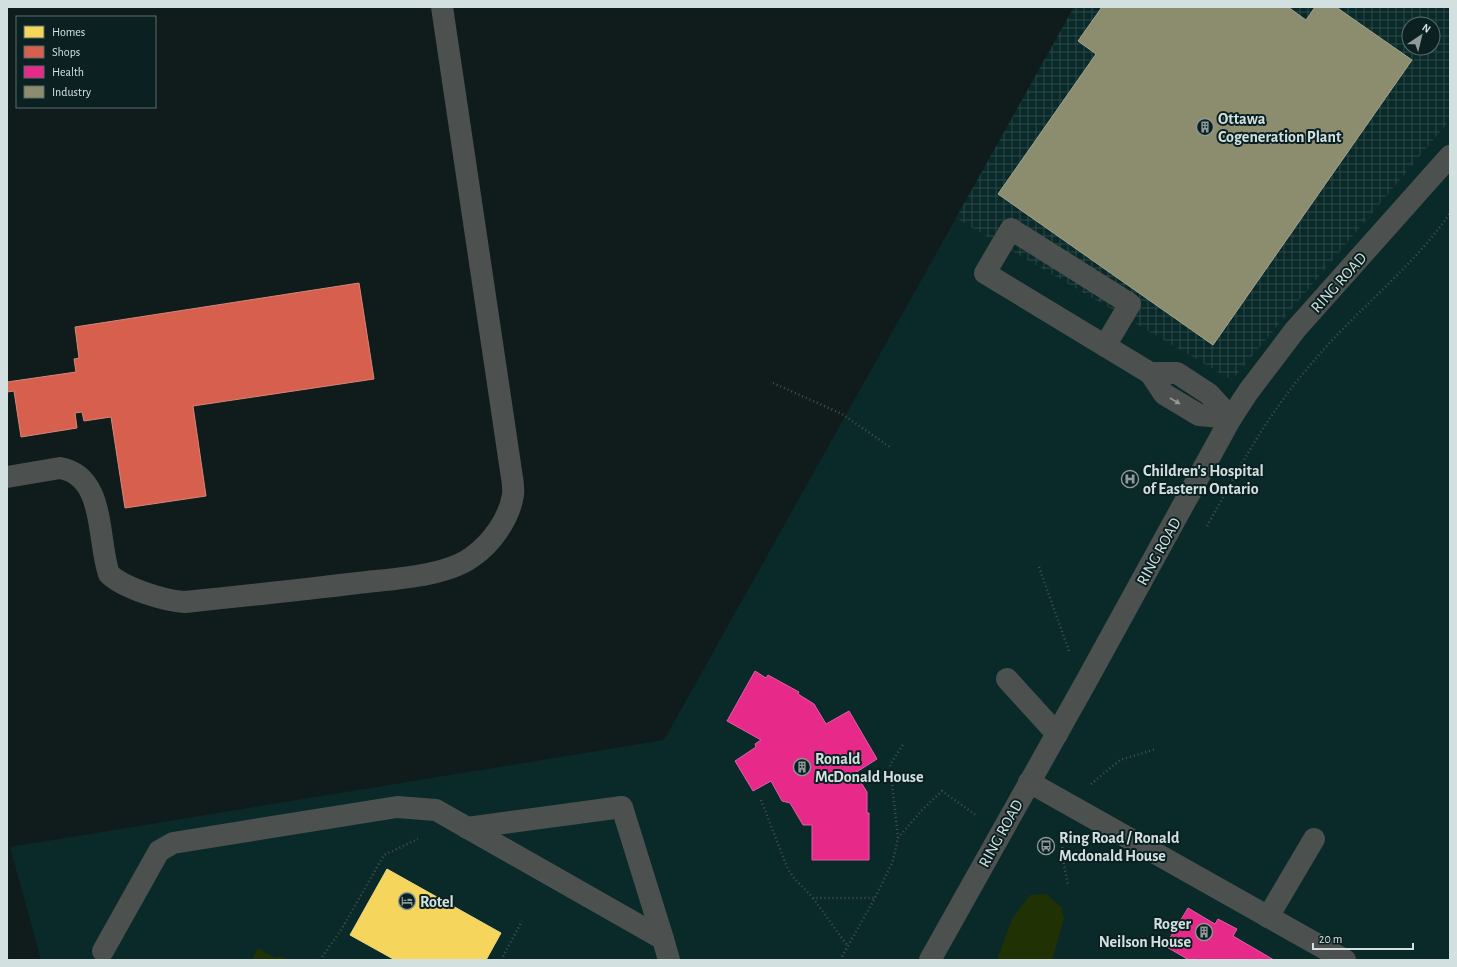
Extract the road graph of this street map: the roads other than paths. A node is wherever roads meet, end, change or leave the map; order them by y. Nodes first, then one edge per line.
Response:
1 (442, 7) edge
2 (1450, 156) edge
3 (1105, 346) junction
4 (1231, 418) junction
5 (7, 477) edge
6 (1007, 679) dead end
7 (1057, 734) junction
8 (1029, 782) junction
9 (467, 828) junction
10 (1314, 839) dead end
11 (1268, 917) junction
12 (663, 939) junction
13 (103, 951) dead end
14 (669, 960) edge
15 (930, 960) edge
16 (1345, 960) edge

1 - 5 street
2 - 4 street, RING ROAD
3 - 3 street
3 - 4 street
4 - 7 street, RING ROAD
6 - 7 street
7 - 8 street, RING ROAD
8 - 11 street
8 - 15 street, RING ROAD
9 - 12 street
9 - 12 street
9 - 13 street
10 - 11 street
11 - 16 street
12 - 14 street

